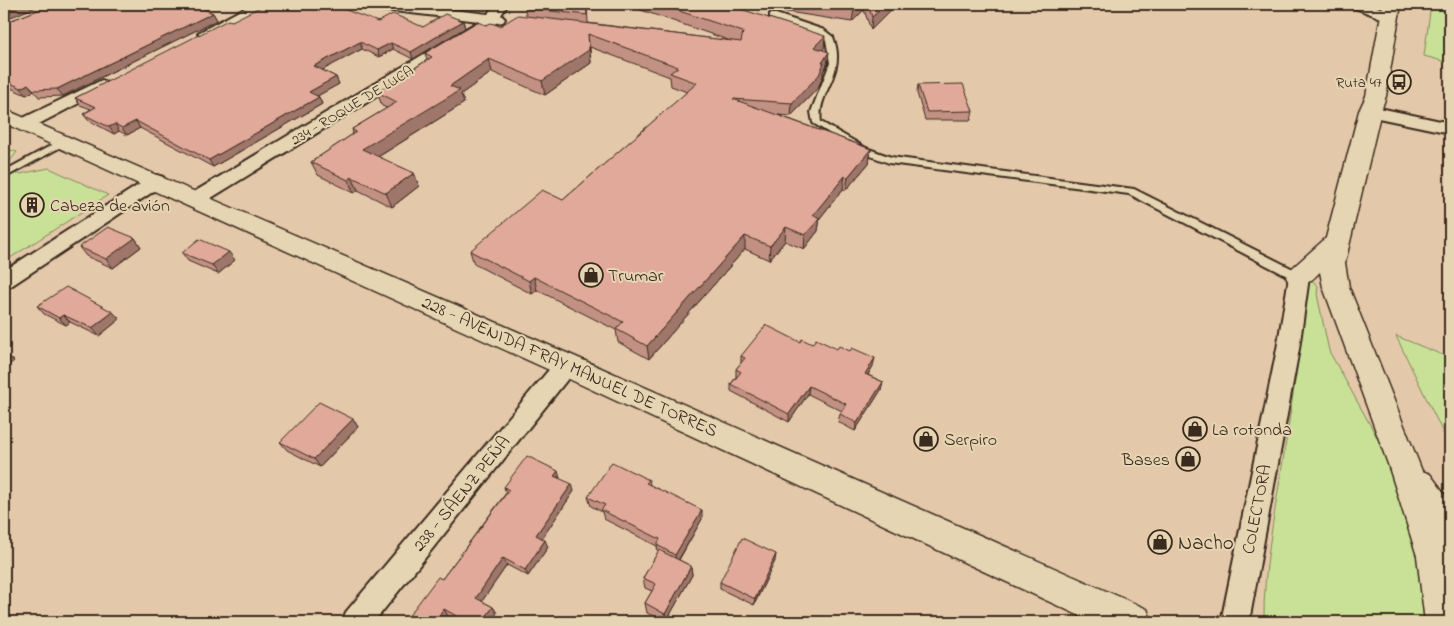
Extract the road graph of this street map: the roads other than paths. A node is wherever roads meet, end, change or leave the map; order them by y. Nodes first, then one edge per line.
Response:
1 (263, 4) edge
2 (368, 4) edge
3 (501, 4) edge
4 (1357, 4) edge
5 (1391, 10) edge
6 (773, 16) dead end
7 (492, 19) junction
8 (511, 21) edge
9 (192, 39) edge
10 (113, 79) edge
11 (1370, 111) junction
12 (14, 119) edge
13 (1450, 128) edge
14 (65, 141) junction
15 (4, 175) edge
16 (157, 181) junction
17 (196, 199) junction
18 (1338, 241) junction
19 (1299, 278) junction
20 (4, 281) edge
21 (566, 364) junction
22 (1404, 464) junction
23 (1450, 528) edge
24 (356, 622) edge
25 (1134, 622) edge
26 (1235, 622) edge
27 (1443, 622) edge

1 - 9 street
2 - 7 street
3 - 7 street, 234 - ROQUE DE LUCA
4 - 5 street
5 - 11 main road
6 - 19 lane
7 - 8 street
7 - 17 street, 234 - ROQUE DE LUCA
10 - 12 street
11 - 13 street
11 - 18 main road
12 - 14 main road, 228 - AVENIDA FRAY MANUEL DE TORRES
14 - 15 lane
14 - 16 main road, 228 - AVENIDA FRAY MANUEL DE TORRES
16 - 17 main road, 228 - AVENIDA FRAY MANUEL DE TORRES
16 - 20 street
17 - 21 main road, 228 - AVENIDA FRAY MANUEL DE TORRES
18 - 19 main road
18 - 22 main road
19 - 26 street, COLECTORA
21 - 24 street, 238 - SÁENZ PEÑA
21 - 25 main road, 228 - AVENIDA FRAY MANUEL DE TORRES
22 - 23 main road
22 - 27 main road

